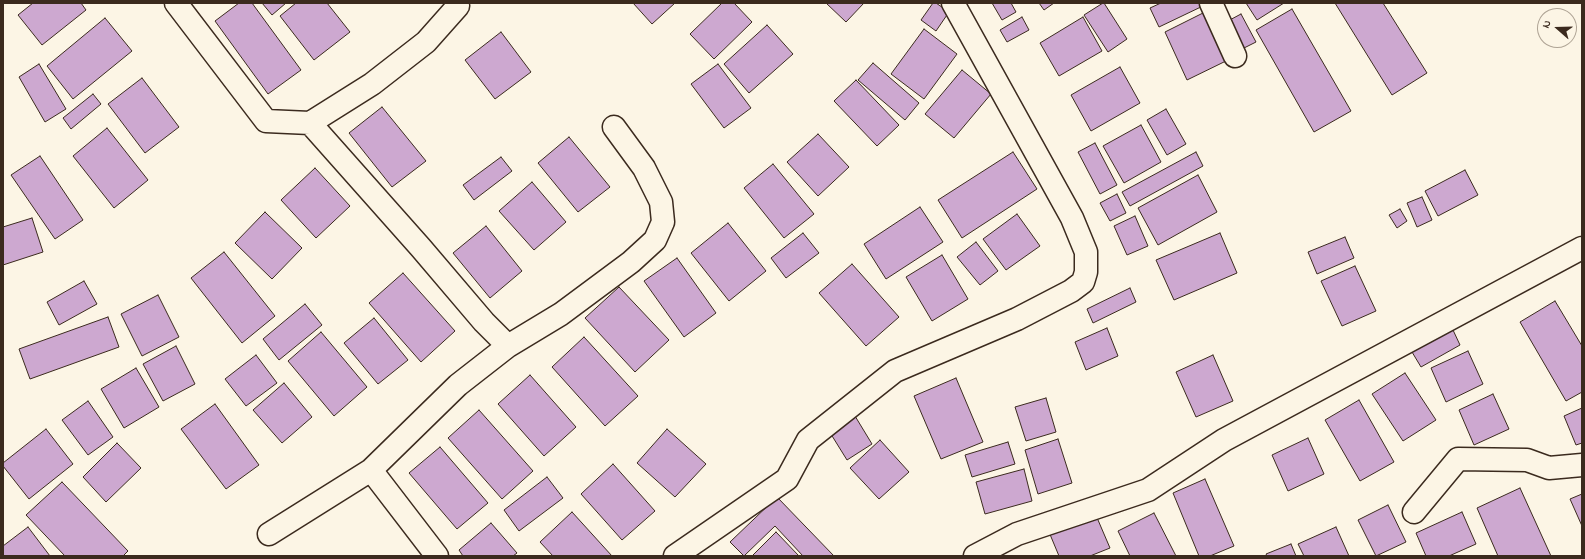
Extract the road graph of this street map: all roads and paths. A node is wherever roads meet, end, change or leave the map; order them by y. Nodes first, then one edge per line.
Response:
1 (176, 3) edge
2 (953, 3) edge
3 (1211, 3) edge
4 (458, 6) dead end
5 (1235, 56) dead end
6 (310, 123) junction
7 (614, 127) dead end
8 (1582, 248) edge
9 (508, 346) junction
10 (1582, 465) edge
11 (371, 470) junction
12 (1414, 512) dead end
13 (269, 534) dead end
14 (687, 553) edge
15 (437, 556) edge
16 (975, 556) edge

1 - 6 street
2 - 14 street
3 - 5 street
4 - 6 street
6 - 9 street
7 - 9 street
8 - 16 street
9 - 11 street
10 - 12 street
11 - 13 street
11 - 15 street

